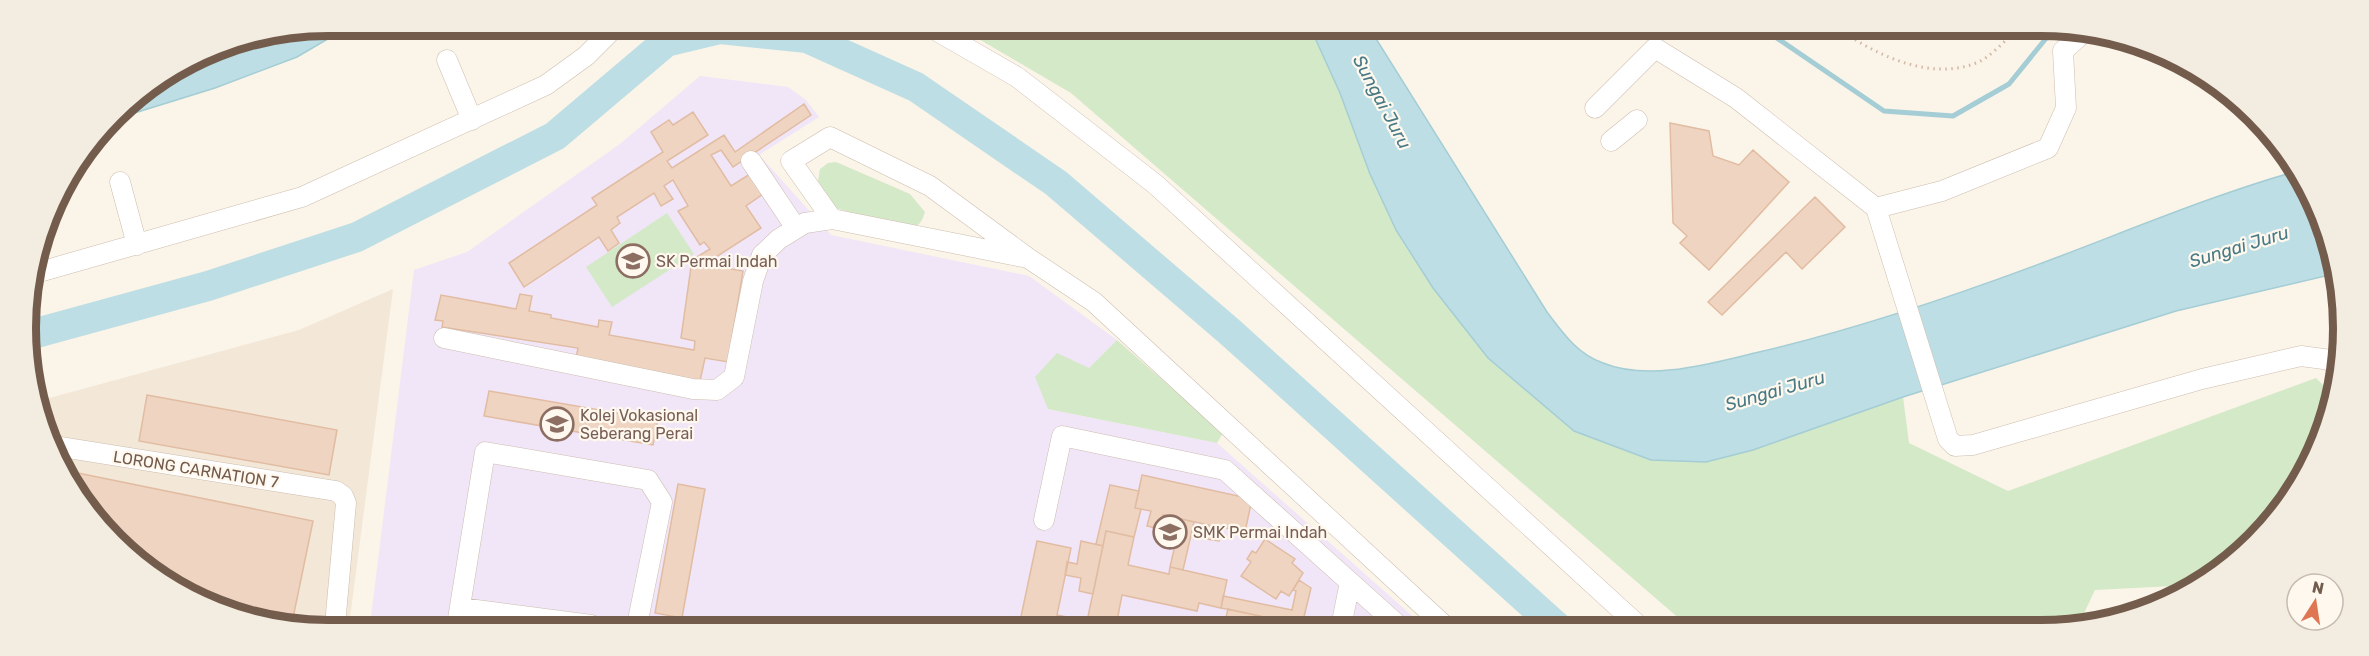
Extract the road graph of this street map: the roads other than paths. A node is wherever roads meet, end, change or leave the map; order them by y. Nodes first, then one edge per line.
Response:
1 (606, 36) edge
2 (946, 36) edge
3 (2077, 38) edge
4 (447, 60) dead end
5 (1595, 108) dead end
6 (472, 120) junction
7 (1637, 120) dead end
8 (1611, 141) dead end
9 (751, 161) dead end
10 (120, 182) dead end
11 (1876, 208) junction
12 (832, 219) junction
13 (796, 228) junction
14 (137, 244) junction
15 (1028, 258) junction
16 (42, 271) edge
17 (444, 338) dead end
18 (2331, 360) edge
19 (61, 447) edge
20 (1044, 520) dead end
21 (1350, 582) junction
22 (459, 617) edge
23 (335, 620) edge
24 (508, 620) edge
25 (638, 620) edge
26 (1342, 620) edge
27 (1388, 620) edge
28 (1438, 620) edge
29 (1632, 620) edge

1 - 6 street
2 - 29 street
3 - 11 street
4 - 6 street
5 - 11 street
6 - 14 street
7 - 8 street
9 - 13 street
10 - 14 street
11 - 18 street
12 - 13 street
12 - 15 street
12 - 15 street
13 - 17 street
14 - 16 street
15 - 28 street
19 - 23 street, LORONG CARNATION 7
20 - 21 street
21 - 26 street
21 - 27 street
22 - 24 street
22 - 25 street

